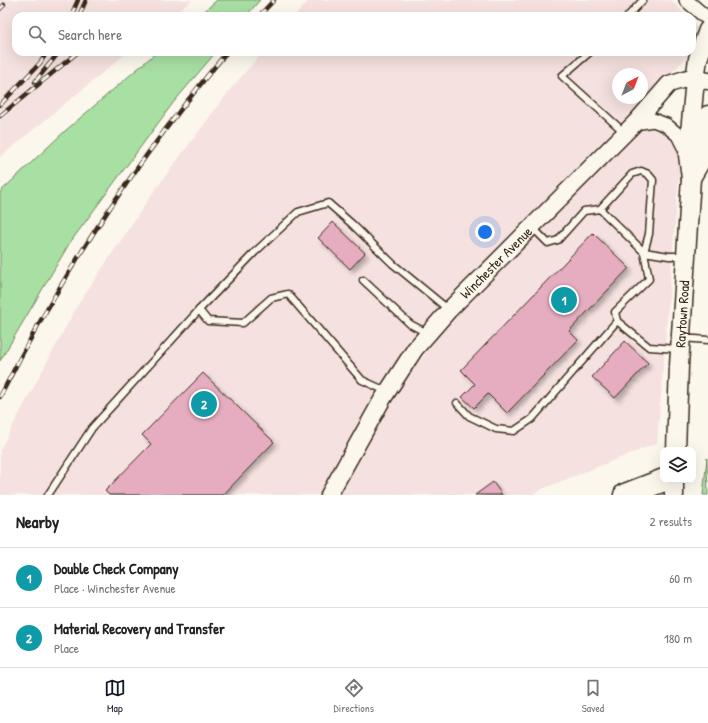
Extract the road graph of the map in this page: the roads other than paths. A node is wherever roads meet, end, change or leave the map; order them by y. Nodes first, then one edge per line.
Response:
1 (643, 0) edge
2 (686, 0) edge
3 (632, 12) edge
4 (708, 20) edge
5 (708, 30) edge
6 (585, 56) edge
7 (701, 80) edge
8 (708, 115) edge
9 (630, 128) junction
10 (688, 155) junction
11 (691, 178) junction
12 (600, 209) junction
13 (532, 227) junction
14 (644, 252) junction
15 (686, 256) junction
16 (363, 280) dead end
17 (199, 310) junction
18 (449, 310) junction
19 (617, 321) junction
20 (428, 334) junction
21 (708, 340) edge
22 (680, 344) junction
23 (387, 391) junction
24 (457, 403) dead end
25 (676, 447) edge
26 (660, 482) edge
27 (674, 483) edge
28 (48, 495) edge
29 (329, 495) edge
30 (625, 495) edge
31 (674, 495) edge

1 - 3 lane
2 - 4 street
5 - 7 main road, Raytown Road
6 - 9 lane
7 - 9 street, Winchester Avenue
7 - 10 main road, Raytown Road
8 - 11 main road, Raytown Road
9 - 10 street
9 - 13 street, Winchester Avenue
10 - 11 main road, Raytown Road
11 - 15 main road, Raytown Road
12 - 13 lane
12 - 14 lane
12 - 14 lane
13 - 18 street, Winchester Avenue
14 - 15 lane
14 - 19 lane
15 - 22 main road, Raytown Road
16 - 20 lane
17 - 18 lane
17 - 23 lane
17 - 28 lane
18 - 20 street, Winchester Avenue
19 - 22 lane
19 - 24 lane
20 - 23 street, Winchester Avenue
21 - 22 lane
22 - 25 main road, Raytown Road
23 - 29 street, Winchester Avenue
26 - 30 highway
27 - 31 main road

